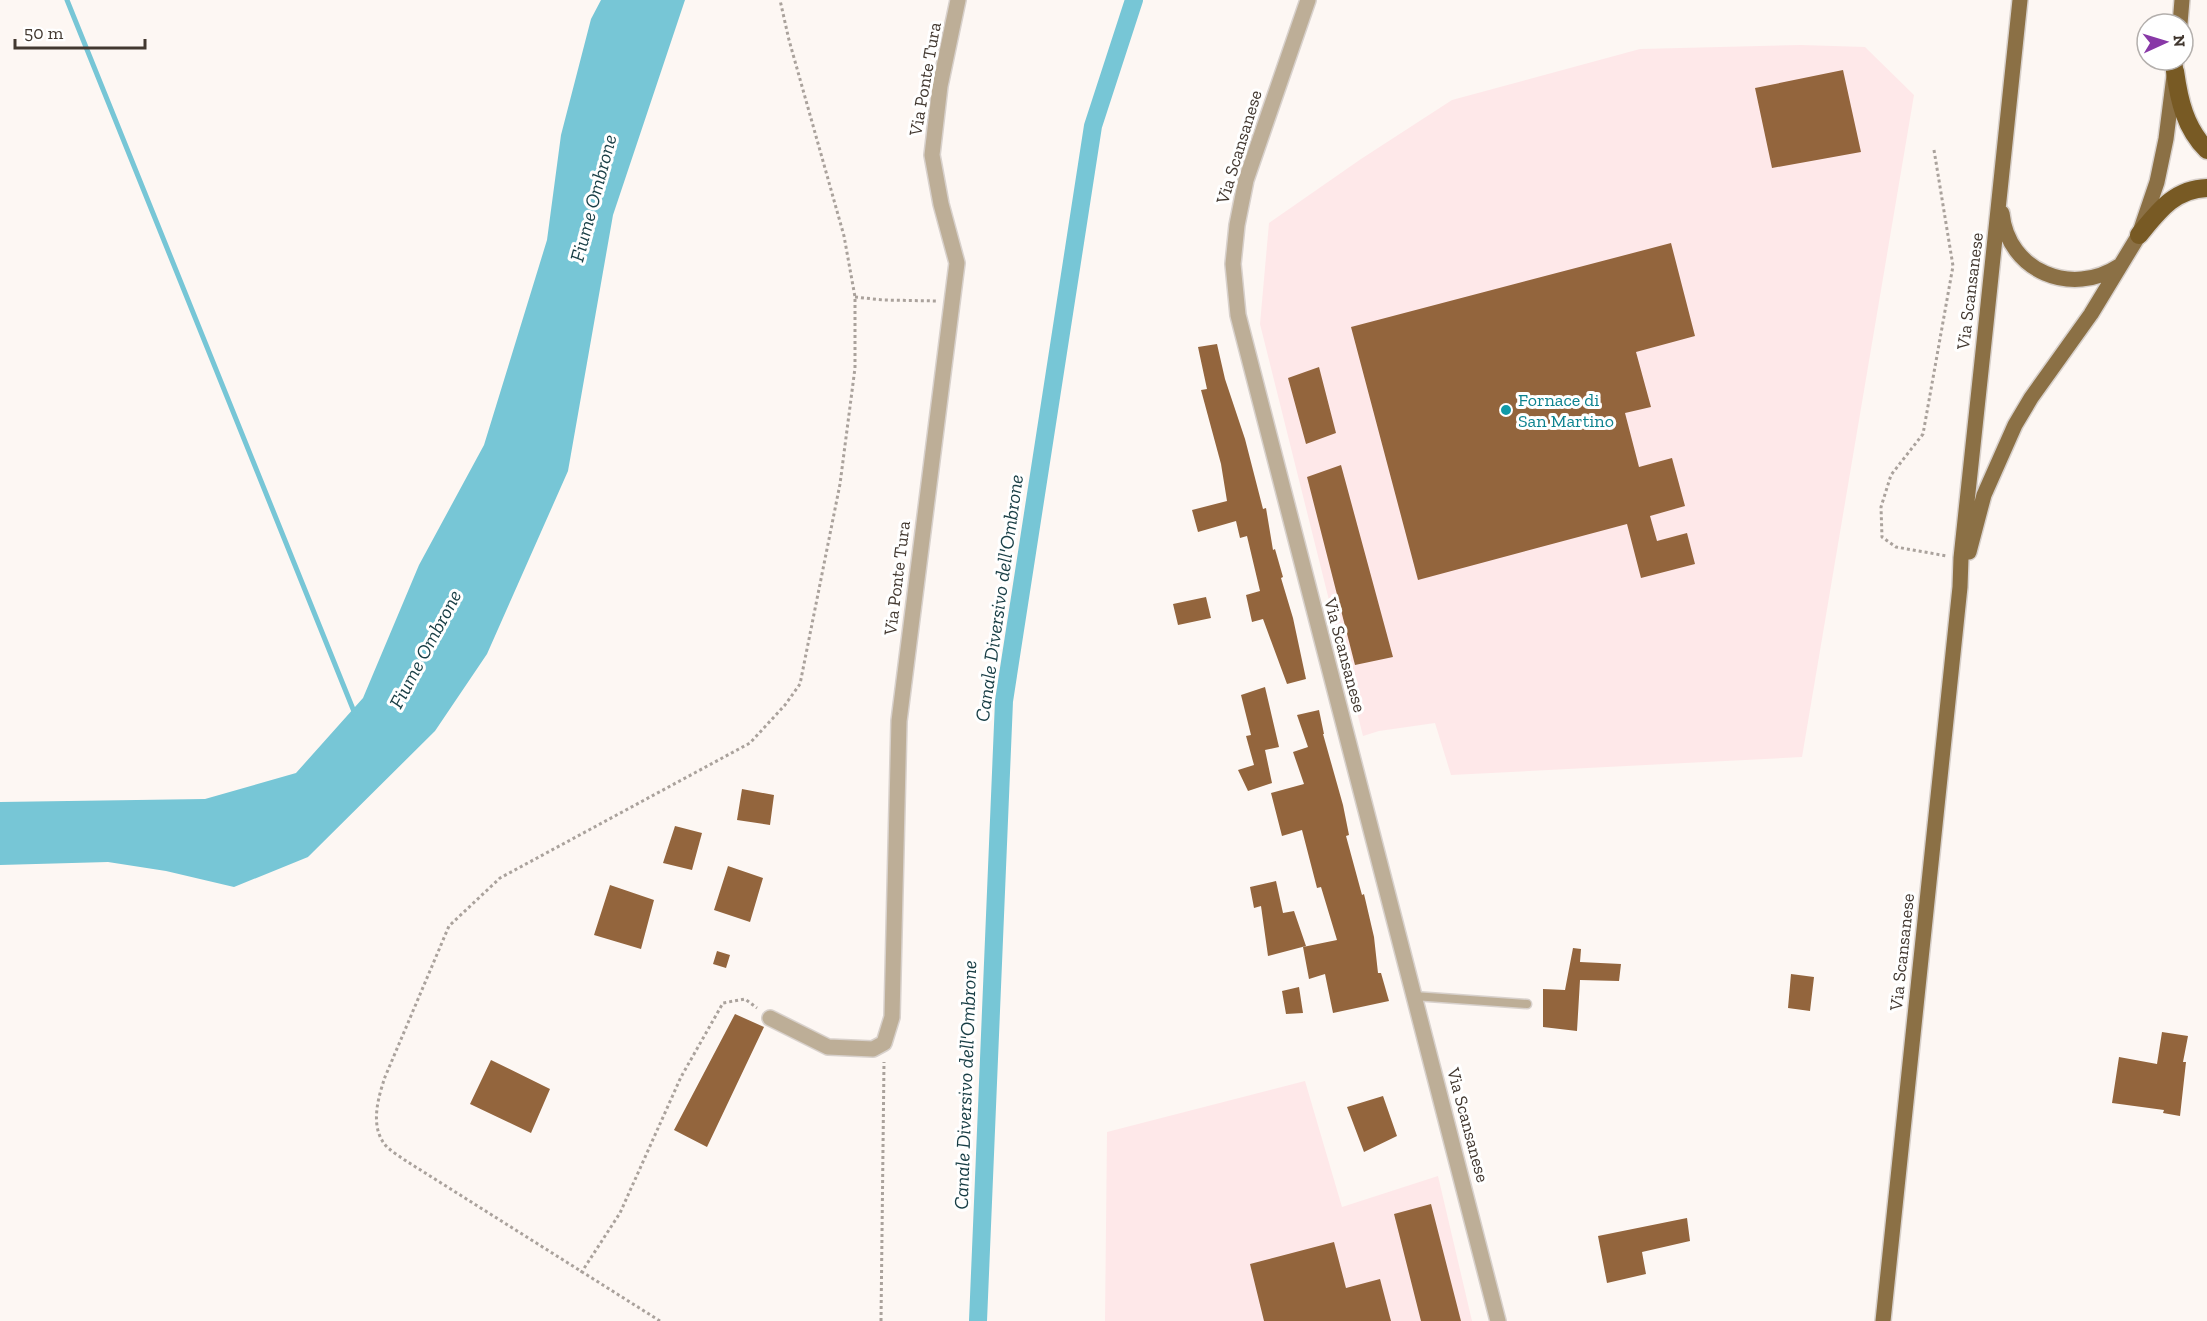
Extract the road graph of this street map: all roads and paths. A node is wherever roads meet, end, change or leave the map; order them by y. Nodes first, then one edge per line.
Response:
1 (780, 0) edge
2 (958, 0) edge
3 (1308, 0) edge
4 (2020, 0) edge
5 (2175, 72) edge
6 (2176, 72) edge
7 (1934, 150) dead end
8 (2207, 150) edge
9 (2207, 188) edge
10 (2001, 195) junction
11 (2139, 235) junction
12 (2121, 265) junction
13 (855, 297) junction
14 (933, 302) dead end
15 (1961, 558) junction
16 (1960, 587) junction
17 (1414, 996) junction
18 (1527, 1004) dead end
19 (770, 1018) joint
20 (878, 1046) junction
21 (581, 1273) junction
22 (660, 1321) edge
23 (881, 1321) edge
24 (1498, 1321) edge
25 (1884, 1321) edge

1 - 13 path
2 - 20 street, Via Ponte Tura
3 - 17 street, Via Scansanese
4 - 10 main road, Via Scansanese
5 - 11 main road, Via Scansanese
6 - 8 highway
7 - 15 path
9 - 11 highway
10 - 12 main road
10 - 15 main road, Via Scansanese
11 - 12 main road, Via Scansanese
12 - 16 main road, Via Scansanese
13 - 14 path
13 - 21 path
15 - 16 main road, Via Scansanese
16 - 25 main road, Via Scansanese
17 - 18 lane
17 - 24 street, Via Scansanese
19 - 20 street
19 - 21 path
20 - 23 path
21 - 22 path

